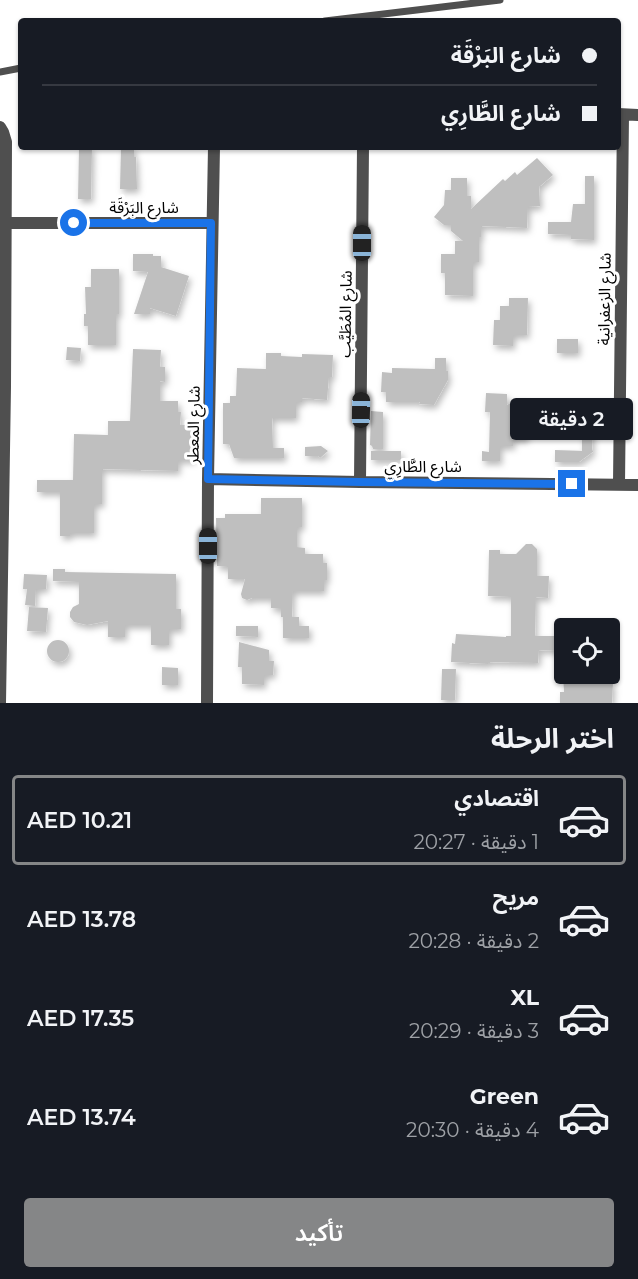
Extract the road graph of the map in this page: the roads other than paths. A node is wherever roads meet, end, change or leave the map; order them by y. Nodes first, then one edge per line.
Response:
1 (500, 0) edge
2 (350, 18) edge
3 (18, 69) edge
4 (0, 72) edge
5 (621, 115) edge
6 (638, 115) edge
7 (0, 127) edge
8 (213, 150) edge
9 (363, 150) edge
10 (621, 150) edge
11 (211, 223) junction
12 (5, 224) junction
13 (2, 387) edge
14 (208, 479) junction
15 (360, 482) junction
16 (619, 484) junction
17 (638, 485) edge
18 (0, 660) edge
19 (0, 703) edge
20 (207, 703) edge

1 - 2 lane
3 - 4 lane
5 - 6 street
7 - 12 street
8 - 11 street, شارع المعطر
9 - 15 street, شارع المُطَيَّب
10 - 16 street, شارع الزعفرانية
11 - 12 street, شارع البَرْقَة
11 - 14 street, شارع المعطر
12 - 13 street
13 - 18 street
14 - 15 street, شارع الطَّارِي
14 - 20 street, شارع المعطر
15 - 16 street, شارع الطَّارِي
16 - 17 street, شارع الطَّارِي
18 - 19 street

